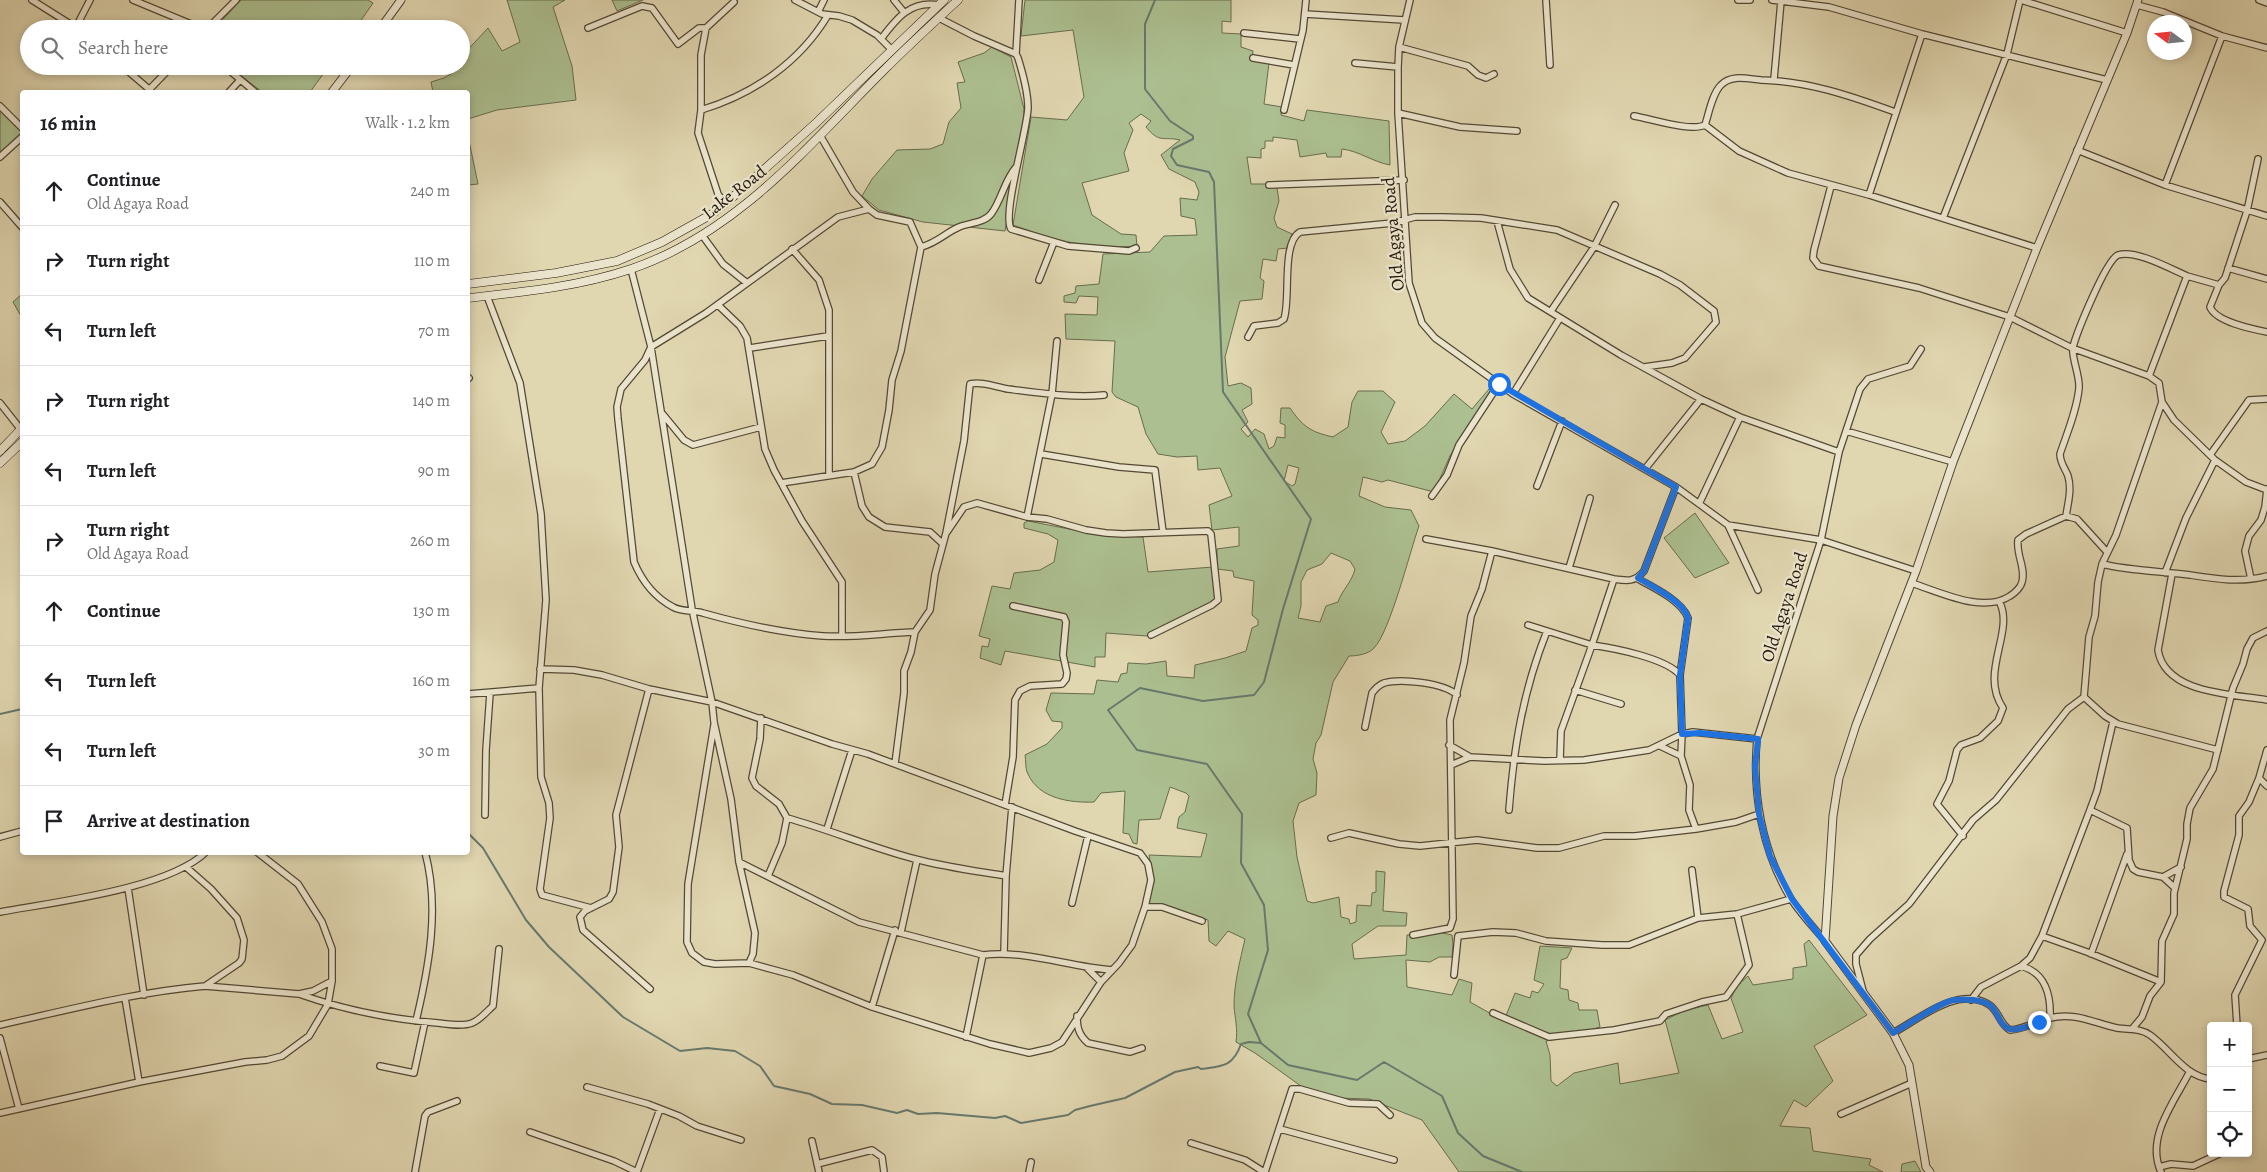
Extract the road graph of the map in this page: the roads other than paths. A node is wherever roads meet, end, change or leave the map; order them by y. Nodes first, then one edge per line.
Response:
1 (32, 0) edge
2 (90, 0) edge
3 (133, 0) edge
4 (236, 0) edge
5 (795, 0) edge
6 (824, 0) edge
7 (894, 0) edge
8 (958, 0) edge
9 (1019, 0) edge
10 (1306, 0) edge
11 (1410, 0) edge
12 (1546, 0) edge
13 (1738, 0) edge
14 (1750, 0) edge
15 (1772, 0) edge
16 (2021, 0) edge
17 (2259, 0) edge
18 (398, 1) edge
19 (1781, 1) edge
20 (734, 2) dead end
21 (2138, 2) edge
22 (942, 3) edge
23 (2267, 3) edge
24 (903, 11) junction
25 (818, 12) junction
26 (1305, 14) junction
27 (828, 15) junction
28 (939, 18) junction
29 (64, 20) edge
30 (81, 20) edge
31 (181, 20) edge
32 (216, 20) edge
33 (386, 20) edge
34 (1404, 20) junction
35 (588, 28) dead end
36 (706, 28) junction
37 (1244, 33) dead end
38 (2127, 33) junction
39 (1922, 34) junction
40 (2222, 36) junction
41 (881, 39) junction
42 (1300, 39) junction
43 (1399, 47) junction
44 (2267, 48) edge
45 (892, 50) junction
46 (1016, 54) junction
47 (2007, 54) junction
48 (1253, 58) dead end
49 (1355, 64) dead end
50 (1294, 65) junction
51 (1550, 66) dead end
52 (1398, 67) junction
53 (1494, 74) dead end
54 (132, 75) edge
55 (164, 75) edge
56 (234, 75) edge
57 (345, 75) edge
58 (1774, 79) junction
59 (240, 80) junction
60 (2107, 80) junction
61 (148, 90) edge
62 (150, 90) edge
63 (231, 90) edge
64 (252, 90) edge
65 (334, 90) edge
66 (0, 106) edge
67 (701, 110) junction
68 (1284, 110) dead end
69 (1895, 112) junction
70 (1398, 114) junction
71 (1634, 116) dead end
72 (1705, 125) junction
73 (20, 126) edge
74 (1517, 131) dead end
75 (821, 137) junction
76 (20, 139) edge
77 (2077, 150) junction
78 (0, 157) edge
79 (2258, 159) dead end
80 (1018, 164) junction
81 (1404, 180) junction
82 (1269, 185) dead end
83 (2165, 185) junction
84 (1831, 186) junction
85 (1869, 195) junction
86 (0, 202) edge
87 (724, 204) junction
88 (1615, 205) dead end
89 (869, 210) junction
90 (2247, 211) junction
91 (2267, 216) edge
92 (1942, 218) junction
93 (1405, 220) junction
94 (1497, 221) junction
95 (20, 225) edge
96 (702, 234) junction
97 (1054, 242) junction
98 (1594, 246) junction
99 (921, 247) junction
100 (1136, 248) dead end
101 (2037, 248) junction
102 (792, 249) junction
103 (631, 268) junction
104 (2228, 268) junction
105 (2187, 276) junction
106 (2267, 279) edge
107 (1039, 280) dead end
108 (747, 283) junction
109 (470, 284) edge
110 (2219, 285) junction
111 (487, 296) junction
112 (470, 298) edge
113 (718, 305) junction
114 (1551, 311) junction
115 (2010, 317) junction
116 (1560, 318) junction
117 (2267, 332) edge
118 (828, 336) junction
119 (1248, 337) dead end
120 (1057, 341) dead end
121 (651, 347) junction
122 (750, 348) junction
123 (2072, 348) junction
124 (1921, 349) dead end
125 (1644, 367) junction
126 (2149, 376) junction
127 (1499, 384) junction
128 (1052, 394) junction
129 (1513, 394) junction
130 (1104, 395) dead end
131 (2267, 398) edge
132 (1701, 399) junction
133 (2162, 402) junction
134 (0, 403) edge
135 (661, 411) junction
136 (1740, 417) junction
137 (1562, 421) junction
138 (761, 427) junction
139 (20, 428) edge
140 (1846, 431) junction
141 (20, 432) edge
142 (20, 444) edge
143 (0, 450) edge
144 (1839, 452) junction
145 (1041, 454) junction
146 (2210, 455) junction
147 (2215, 460) junction
148 (1953, 462) junction
149 (0, 463) edge
150 (1645, 469) junction
151 (854, 472) junction
152 (828, 475) junction
153 (781, 483) junction
154 (1537, 486) dead end
155 (1676, 487) junction
156 (2267, 489) edge
157 (1432, 496) dead end
158 (1590, 498) dead end
159 (1700, 504) junction
160 (2066, 516) junction
161 (1027, 517) junction
162 (1728, 525) junction
163 (1163, 532) junction
164 (946, 533) junction
165 (1426, 539) dead end
166 (1821, 540) junction
167 (943, 544) junction
168 (1492, 551) junction
169 (2107, 552) junction
170 (2102, 564) junction
171 (1569, 568) junction
172 (1916, 571) junction
173 (2165, 573) junction
174 (2172, 574) junction
175 (2267, 576) edge
176 (1638, 578) junction
177 (2251, 578) junction
178 (1614, 579) junction
179 (1912, 583) junction
180 (1758, 590) dead end
181 (2000, 603) junction
182 (1013, 606) dead end
183 (692, 610) junction
184 (1528, 625) dead end
185 (1547, 631) junction
186 (2267, 631) edge
187 (914, 632) junction
188 (1151, 634) dead end
189 (842, 635) junction
190 (1592, 645) junction
191 (540, 669) junction
192 (1680, 675) junction
193 (539, 688) junction
194 (649, 689) junction
195 (1576, 690) junction
196 (490, 692) junction
197 (470, 694) edge
198 (1457, 695) junction
199 (2231, 695) junction
200 (2084, 697) junction
201 (2267, 700) edge
202 (712, 702) junction
203 (1621, 704) dead end
204 (761, 718) junction
205 (714, 722) junction
206 (2113, 722) junction
207 (1366, 727) dead end
208 (1682, 734) junction
209 (1758, 739) junction
210 (1449, 746) junction
211 (1660, 746) junction
212 (852, 750) junction
213 (2218, 750) junction
214 (2267, 750) edge
215 (1681, 756) junction
216 (1470, 757) junction
217 (1513, 758) junction
218 (1560, 760) junction
219 (895, 764) junction
220 (1451, 765) junction
221 (2259, 778) junction
222 (2267, 786) edge
223 (1004, 805) junction
224 (1012, 807) junction
225 (1509, 810) dead end
226 (2090, 810) junction
227 (1759, 814) junction
228 (485, 815) dead end
229 (787, 818) junction
230 (827, 829) junction
231 (1696, 829) junction
232 (20, 832) edge
233 (1088, 836) junction
234 (1963, 836) junction
235 (0, 837) edge
236 (1331, 838) dead end
237 (1451, 841) junction
238 (2128, 852) junction
239 (202, 855) edge
240 (261, 855) edge
241 (426, 855) edge
242 (917, 860) junction
243 (739, 862) junction
244 (186, 867) junction
245 (2181, 867) junction
246 (1692, 870) dead end
247 (768, 876) junction
248 (1006, 876) junction
249 (2163, 877) junction
250 (128, 888) junction
251 (2175, 888) junction
252 (1792, 899) junction
253 (1072, 903) dead end
254 (1145, 907) junction
255 (591, 908) junction
256 (0, 912) edge
257 (1737, 914) junction
258 (1698, 918) junction
259 (1202, 920) dead end
260 (1450, 928) junction
261 (898, 931) junction
262 (1413, 935) dead end
263 (1458, 936) junction
264 (2042, 936) junction
265 (1825, 942) junction
266 (499, 950) dead end
267 (1004, 953) junction
268 (2092, 954) junction
269 (983, 955) junction
270 (749, 963) junction
271 (2021, 966) junction
272 (1086, 968) junction
273 (1112, 970) junction
274 (1454, 975) dead end
275 (332, 981) junction
276 (1101, 982) junction
277 (2161, 982) junction
278 (205, 986) junction
279 (650, 989) dead end
280 (1863, 992) junction
281 (299, 994) junction
282 (144, 995) junction
283 (125, 998) junction
284 (1971, 1000) junction
285 (328, 1004) junction
286 (872, 1007) junction
287 (1493, 1013) dead end
288 (1077, 1016) junction
289 (2050, 1018) junction
290 (416, 1021) junction
291 (425, 1022) junction
292 (2237, 1022) edge
293 (0, 1025) edge
294 (2132, 1029) junction
295 (1893, 1033) junction
296 (966, 1037) junction
297 (0, 1038) edge
298 (1142, 1048) dead end
299 (2267, 1055) edge
300 (2252, 1058) edge
301 (380, 1066) dead end
302 (2190, 1071) junction
303 (2207, 1078) edge
304 (140, 1082) junction
305 (1912, 1083) junction
306 (587, 1087) dead end
307 (457, 1101) dead end
308 (19, 1109) junction
309 (660, 1109) junction
310 (0, 1113) edge
311 (1841, 1114) dead end
312 (1390, 1115) dead end
313 (1280, 1129) junction
314 (530, 1132) dead end
315 (741, 1140) dead end
316 (812, 1141) dead end
317 (1191, 1143) dead end
318 (2212, 1157) edge
319 (1394, 1160) dead end
320 (1031, 1162) dead end
321 (817, 1164) junction
322 (2160, 1170) edge
323 (415, 1172) edge
324 (637, 1172) edge
325 (819, 1172) edge
326 (884, 1172) edge
327 (1028, 1172) edge
328 (1264, 1172) edge
329 (1930, 1172) edge

1 - 29 street
2 - 30 street
3 - 31 street
4 - 32 street
5 - 25 street
6 - 25 street
7 - 24 street
8 - 28 main road, Lake Road
9 - 46 street
10 - 26 street
11 - 34 street, Old Agaya Road
12 - 51 street
13 - 14 street
15 - 19 street
16 - 38 street
16 - 47 street
17 - 23 street
18 - 33 street
19 - 39 street
19 - 58 street
20 - 36 street
21 - 38 street
21 - 40 street
22 - 24 street
22 - 45 main road, Lake Road
24 - 41 street
25 - 27 street
26 - 34 street
26 - 42 street
27 - 41 street
27 - 67 street
28 - 46 street
28 - 75 main road, Lake Road
34 - 43 street, Old Agaya Road
35 - 36 street
36 - 67 street
37 - 42 street
38 - 60 street
39 - 47 street
39 - 69 street
40 - 44 street
40 - 83 street
41 - 45 street
42 - 50 street
43 - 52 street, Old Agaya Road
43 - 53 street
45 - 87 main road, Lake Road
46 - 80 street
47 - 60 street
47 - 92 street
48 - 50 street
49 - 52 street
50 - 68 street
52 - 70 street, Old Agaya Road
54 - 61 street
55 - 62 street
56 - 59 street
57 - 65 street
58 - 69 street
58 - 72 street
59 - 63 street
59 - 64 street
60 - 77 street
66 - 73 street
67 - 87 street
69 - 85 street
70 - 74 street
70 - 81 street, Old Agaya Road
71 - 72 street
72 - 84 street
75 - 89 street
75 - 96 main road, Lake Road
76 - 78 street
77 - 83 street
77 - 101 street
79 - 90 street
80 - 97 street
80 - 99 street
81 - 82 street
81 - 93 street, Old Agaya Road
83 - 90 street
84 - 85 street
84 - 115 street
85 - 92 street
86 - 95 street
87 - 109 main road, Lake Road
88 - 98 street
89 - 99 street
89 - 102 street
90 - 91 street
90 - 104 street
92 - 101 street
93 - 94 street
93 - 119 street
93 - 127 street, Old Agaya Road
94 - 98 street
94 - 114 street
96 - 103 main road, Lake Road
96 - 108 street
97 - 100 street
97 - 107 street
98 - 114 street
98 - 125 street
99 - 151 street
101 - 115 street
102 - 108 street
102 - 118 street
103 - 111 main road, Lake Road
103 - 121 street
104 - 106 street
104 - 110 street
105 - 110 street
105 - 123 street
105 - 126 street
108 - 113 street
110 - 117 street
111 - 112 main road, Lake Road
111 - 191 street
113 - 121 street
113 - 122 street
114 - 116 street
115 - 123 street
115 - 148 street
116 - 125 street
116 - 129 street
118 - 122 street
118 - 152 street
120 - 128 street
121 - 135 street
121 - 183 street
122 - 138 street
123 - 126 street
123 - 160 street
124 - 140 street
125 - 132 street
126 - 133 street
127 - 129 street, Old Agaya Road
127 - 157 street
128 - 130 street
128 - 145 street
128 - 164 street
129 - 137 street, Old Agaya Road
131 - 146 street
132 - 136 street
132 - 150 street
133 - 146 street
133 - 169 street
134 - 139 street
135 - 138 street
135 - 183 street
136 - 144 street
136 - 159 street
137 - 150 street, Old Agaya Road
137 - 154 street
138 - 153 street
140 - 144 street
140 - 148 street
141 - 143 main road
142 - 149 main road
144 - 166 street
145 - 161 street
145 - 163 street
146 - 147 street
147 - 156 street
147 - 173 street
148 - 172 street
150 - 155 street, Old Agaya Road
151 - 152 street
151 - 167 street
152 - 153 street
153 - 189 street
155 - 159 street, Old Agaya Road
155 - 176 street
156 - 177 street
158 - 171 street
159 - 162 street, Old Agaya Road
160 - 169 street
160 - 181 street
161 - 163 street
161 - 164 street
162 - 166 street, Old Agaya Road
162 - 180 street
163 - 188 street
164 - 167 street
165 - 168 street
166 - 172 street
166 - 209 street, Old Agaya Road
167 - 187 street
168 - 171 street
168 - 198 street
169 - 170 street
170 - 173 street
170 - 200 street
171 - 178 street
172 - 179 street
173 - 174 street
174 - 177 street
174 - 199 street
175 - 177 street
176 - 178 street
176 - 192 street
178 - 190 street
179 - 181 street
179 - 265 street
181 - 234 street
182 - 223 street
183 - 189 street
183 - 202 street
184 - 185 street
185 - 190 street
185 - 217 street
186 - 199 street
187 - 189 street
187 - 219 street
190 - 192 street
190 - 195 street
191 - 193 street
191 - 194 street
192 - 208 street
193 - 196 street
193 - 255 street
194 - 202 street
194 - 255 street
195 - 203 street
195 - 218 street
196 - 197 street
196 - 228 street
198 - 207 street
198 - 210 street
199 - 201 street
199 - 213 street
200 - 206 street
200 - 234 street
202 - 204 street
202 - 205 street
204 - 212 street
204 - 229 street
205 - 243 street
205 - 270 street
206 - 213 street
206 - 226 street
208 - 209 street
208 - 211 street
208 - 215 street
209 - 227 street, Old Agaya Road
210 - 216 street
210 - 220 street
211 - 215 street
211 - 218 street
212 - 219 street
212 - 230 street
213 - 245 street
214 - 221 street
215 - 231 street
216 - 217 street
216 - 220 street
217 - 218 street
217 - 225 street
219 - 223 street
220 - 237 street
221 - 222 street
221 - 292 street
223 - 224 street
224 - 233 street
224 - 248 street
226 - 238 street
226 - 264 street
227 - 231 street
227 - 252 street, Old Agaya Road
229 - 230 street
229 - 247 street
230 - 242 street
231 - 237 street
232 - 235 street
233 - 253 street
233 - 254 street
234 - 280 street
236 - 237 street
237 - 260 street
238 - 249 street
238 - 268 street
239 - 244 street
240 - 275 street
241 - 290 street
242 - 248 street
242 - 261 street
243 - 247 street
243 - 270 street
244 - 250 street
244 - 278 street
245 - 249 street
245 - 251 street
246 - 258 street
247 - 261 street
248 - 267 street
249 - 251 street
250 - 256 street
250 - 282 street
251 - 277 street
252 - 257 street
252 - 265 street, Old Agaya Road
254 - 259 street
254 - 273 street
255 - 279 street
257 - 258 street
257 - 287 street
258 - 263 street
260 - 262 street
260 - 263 street
261 - 269 street
261 - 286 street
263 - 274 street
264 - 268 street
264 - 271 street
265 - 280 street
266 - 291 street
267 - 269 street
267 - 272 street
268 - 277 street
269 - 296 street
270 - 286 street
271 - 284 street
271 - 289 street
272 - 273 street
272 - 276 street
273 - 276 street
275 - 281 street
275 - 285 street
276 - 288 street
277 - 294 street
278 - 281 street
278 - 282 street
280 - 295 street
281 - 285 street
282 - 283 street
283 - 293 street
283 - 304 street
284 - 289 street
284 - 295 street
285 - 290 street
285 - 304 street
286 - 296 street
288 - 296 street
288 - 298 street
289 - 294 street
290 - 291 street
291 - 301 street
294 - 302 street
295 - 305 street
297 - 308 street
299 - 300 street
302 - 303 street
302 - 322 street
304 - 308 street
305 - 311 street
305 - 329 street
306 - 309 street
307 - 323 street
308 - 310 street
309 - 315 street
309 - 324 street
312 - 313 street
313 - 319 street
313 - 328 street
314 - 324 street
316 - 321 street
317 - 328 street
318 - 322 street
320 - 327 street
321 - 325 street
321 - 326 street

